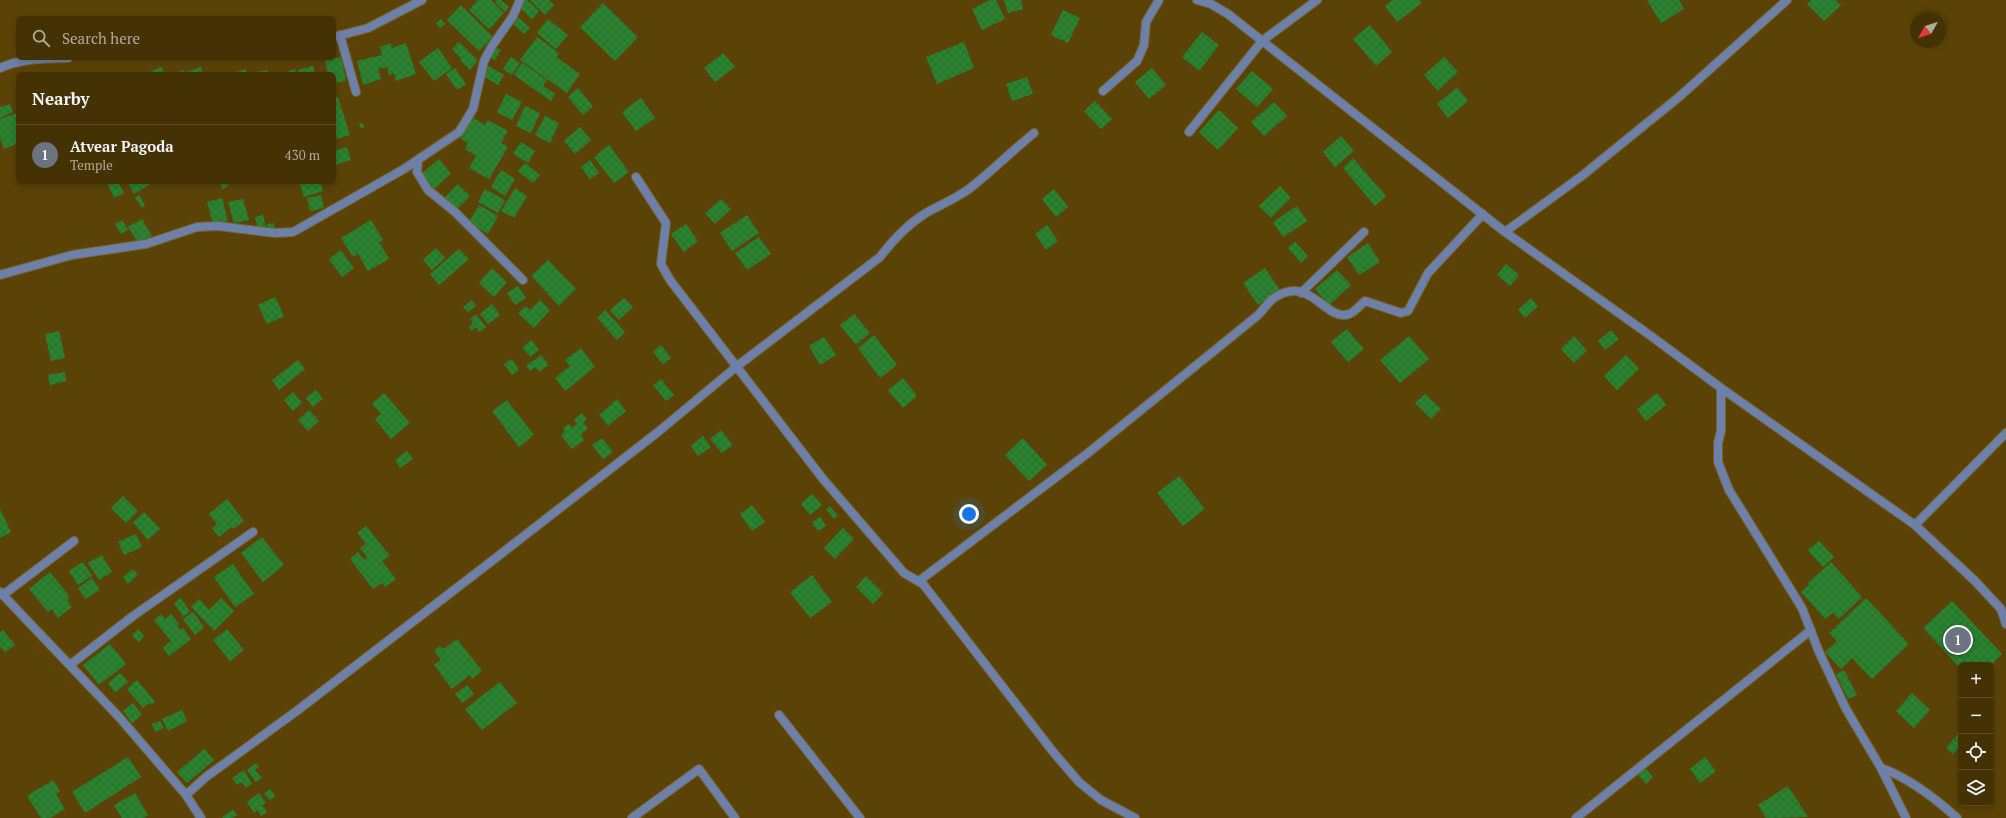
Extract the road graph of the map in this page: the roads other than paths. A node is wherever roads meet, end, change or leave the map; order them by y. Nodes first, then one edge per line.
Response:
1 (422, 0) edge
2 (520, 0) edge
3 (1159, 0) edge
4 (1197, 0) edge
5 (1318, 0) edge
6 (1787, 0) edge
7 (337, 36) edge
8 (1262, 41) junction
9 (27, 60) edge
10 (0, 68) edge
11 (1103, 91) dead end
12 (356, 92) dead end
13 (1189, 132) dead end
14 (1034, 133) dead end
15 (418, 161) junction
16 (636, 177) dead end
17 (1482, 214) junction
18 (1364, 232) dead end
19 (1505, 232) junction
20 (0, 275) edge
21 (523, 280) dead end
22 (1301, 293) junction
23 (736, 367) junction
24 (1721, 388) junction
25 (2006, 433) edge
26 (1915, 525) junction
27 (252, 532) dead end
28 (74, 541) dead end
29 (919, 581) junction
30 (1, 594) edge
31 (2006, 624) edge
32 (1811, 630) junction
33 (70, 665) junction
34 (779, 715) dead end
35 (1881, 768) junction
36 (186, 795) junction
37 (201, 818) edge
38 (632, 818) edge
39 (735, 818) edge
40 (860, 818) edge
41 (1135, 818) edge
42 (1576, 818) edge
43 (1906, 818) edge
44 (1957, 818) edge

1 - 7 street
2 - 15 street
3 - 11 street
4 - 8 street
5 - 8 street
6 - 19 street
7 - 12 street
8 - 13 street
8 - 17 street
9 - 10 street
14 - 23 street
15 - 20 street
15 - 21 street
16 - 23 street
17 - 19 street
17 - 22 street
18 - 22 street
19 - 24 street
22 - 29 street
23 - 29 street
23 - 36 street
24 - 26 street
24 - 32 street
25 - 26 street
26 - 31 street
27 - 33 street
28 - 30 street
29 - 41 street
30 - 33 street
32 - 35 street
32 - 42 street
33 - 36 street
34 - 40 street
35 - 43 street
35 - 44 street
36 - 37 street
38 - 39 street

